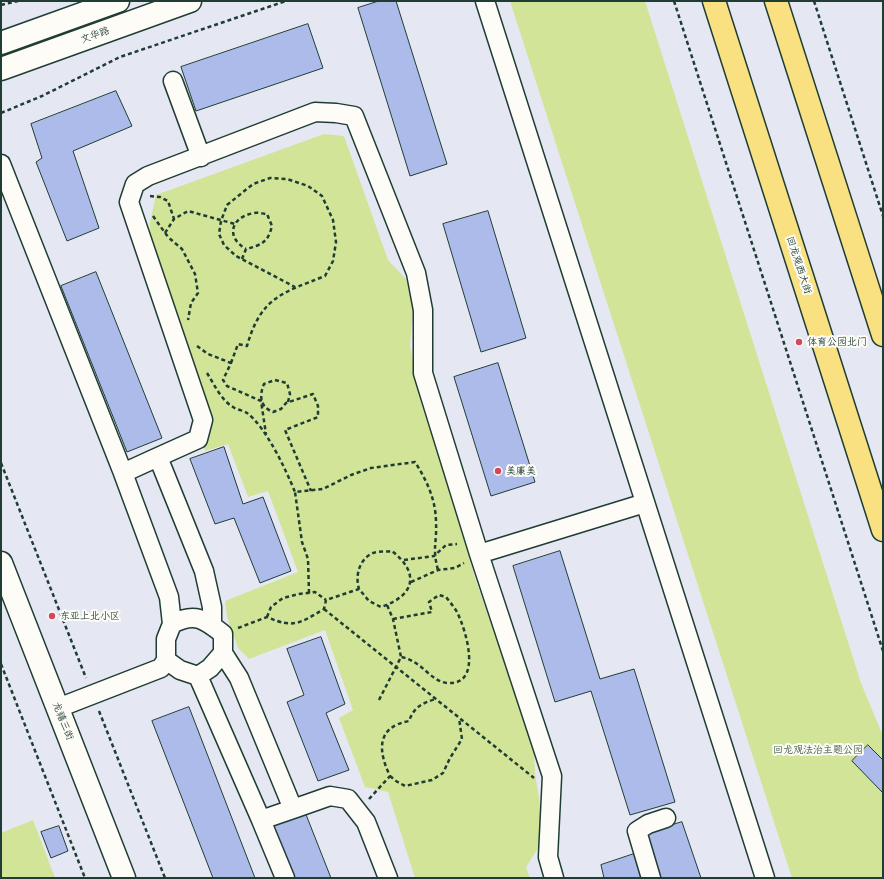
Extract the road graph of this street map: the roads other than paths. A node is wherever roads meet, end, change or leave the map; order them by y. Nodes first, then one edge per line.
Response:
1 (118, 1) edge
2 (190, 1) edge
3 (485, 1) edge
4 (714, 1) edge
5 (776, 1) edge
6 (1, 43) edge
7 (1, 69) edge
8 (173, 81) dead end
9 (201, 157) junction
10 (1, 164) edge
11 (883, 335) edge
12 (158, 457) junction
13 (123, 473) junction
14 (645, 503) junction
15 (883, 530) edge
16 (479, 554) junction
17 (1, 563) edge
18 (172, 624) junction
19 (217, 630) junction
20 (223, 653) junction
21 (166, 660) junction
22 (198, 676) junction
23 (58, 708) junction
24 (293, 809) junction
25 (666, 818) dead end
26 (261, 820) junction
27 (124, 878) edge
28 (285, 878) edge
29 (388, 878) edge
30 (554, 878) edge
31 (651, 878) edge
32 (766, 878) edge

1 - 6 street
2 - 7 street, 文华路
3 - 14 street
4 - 15 main road, 回龙观西大街
5 - 11 main road
8 - 9 street
9 - 12 street
9 - 16 street
10 - 13 street
12 - 13 street
12 - 19 street
13 - 18 street
14 - 16 street
14 - 32 street
16 - 30 street
17 - 23 street, 龙禧三街
18 - 19 street
18 - 21 street
19 - 20 street
20 - 22 street
20 - 24 street
21 - 22 street
21 - 23 street
22 - 26 street
23 - 27 street, 龙禧三街
24 - 26 street
24 - 29 street
25 - 31 street
26 - 28 street

